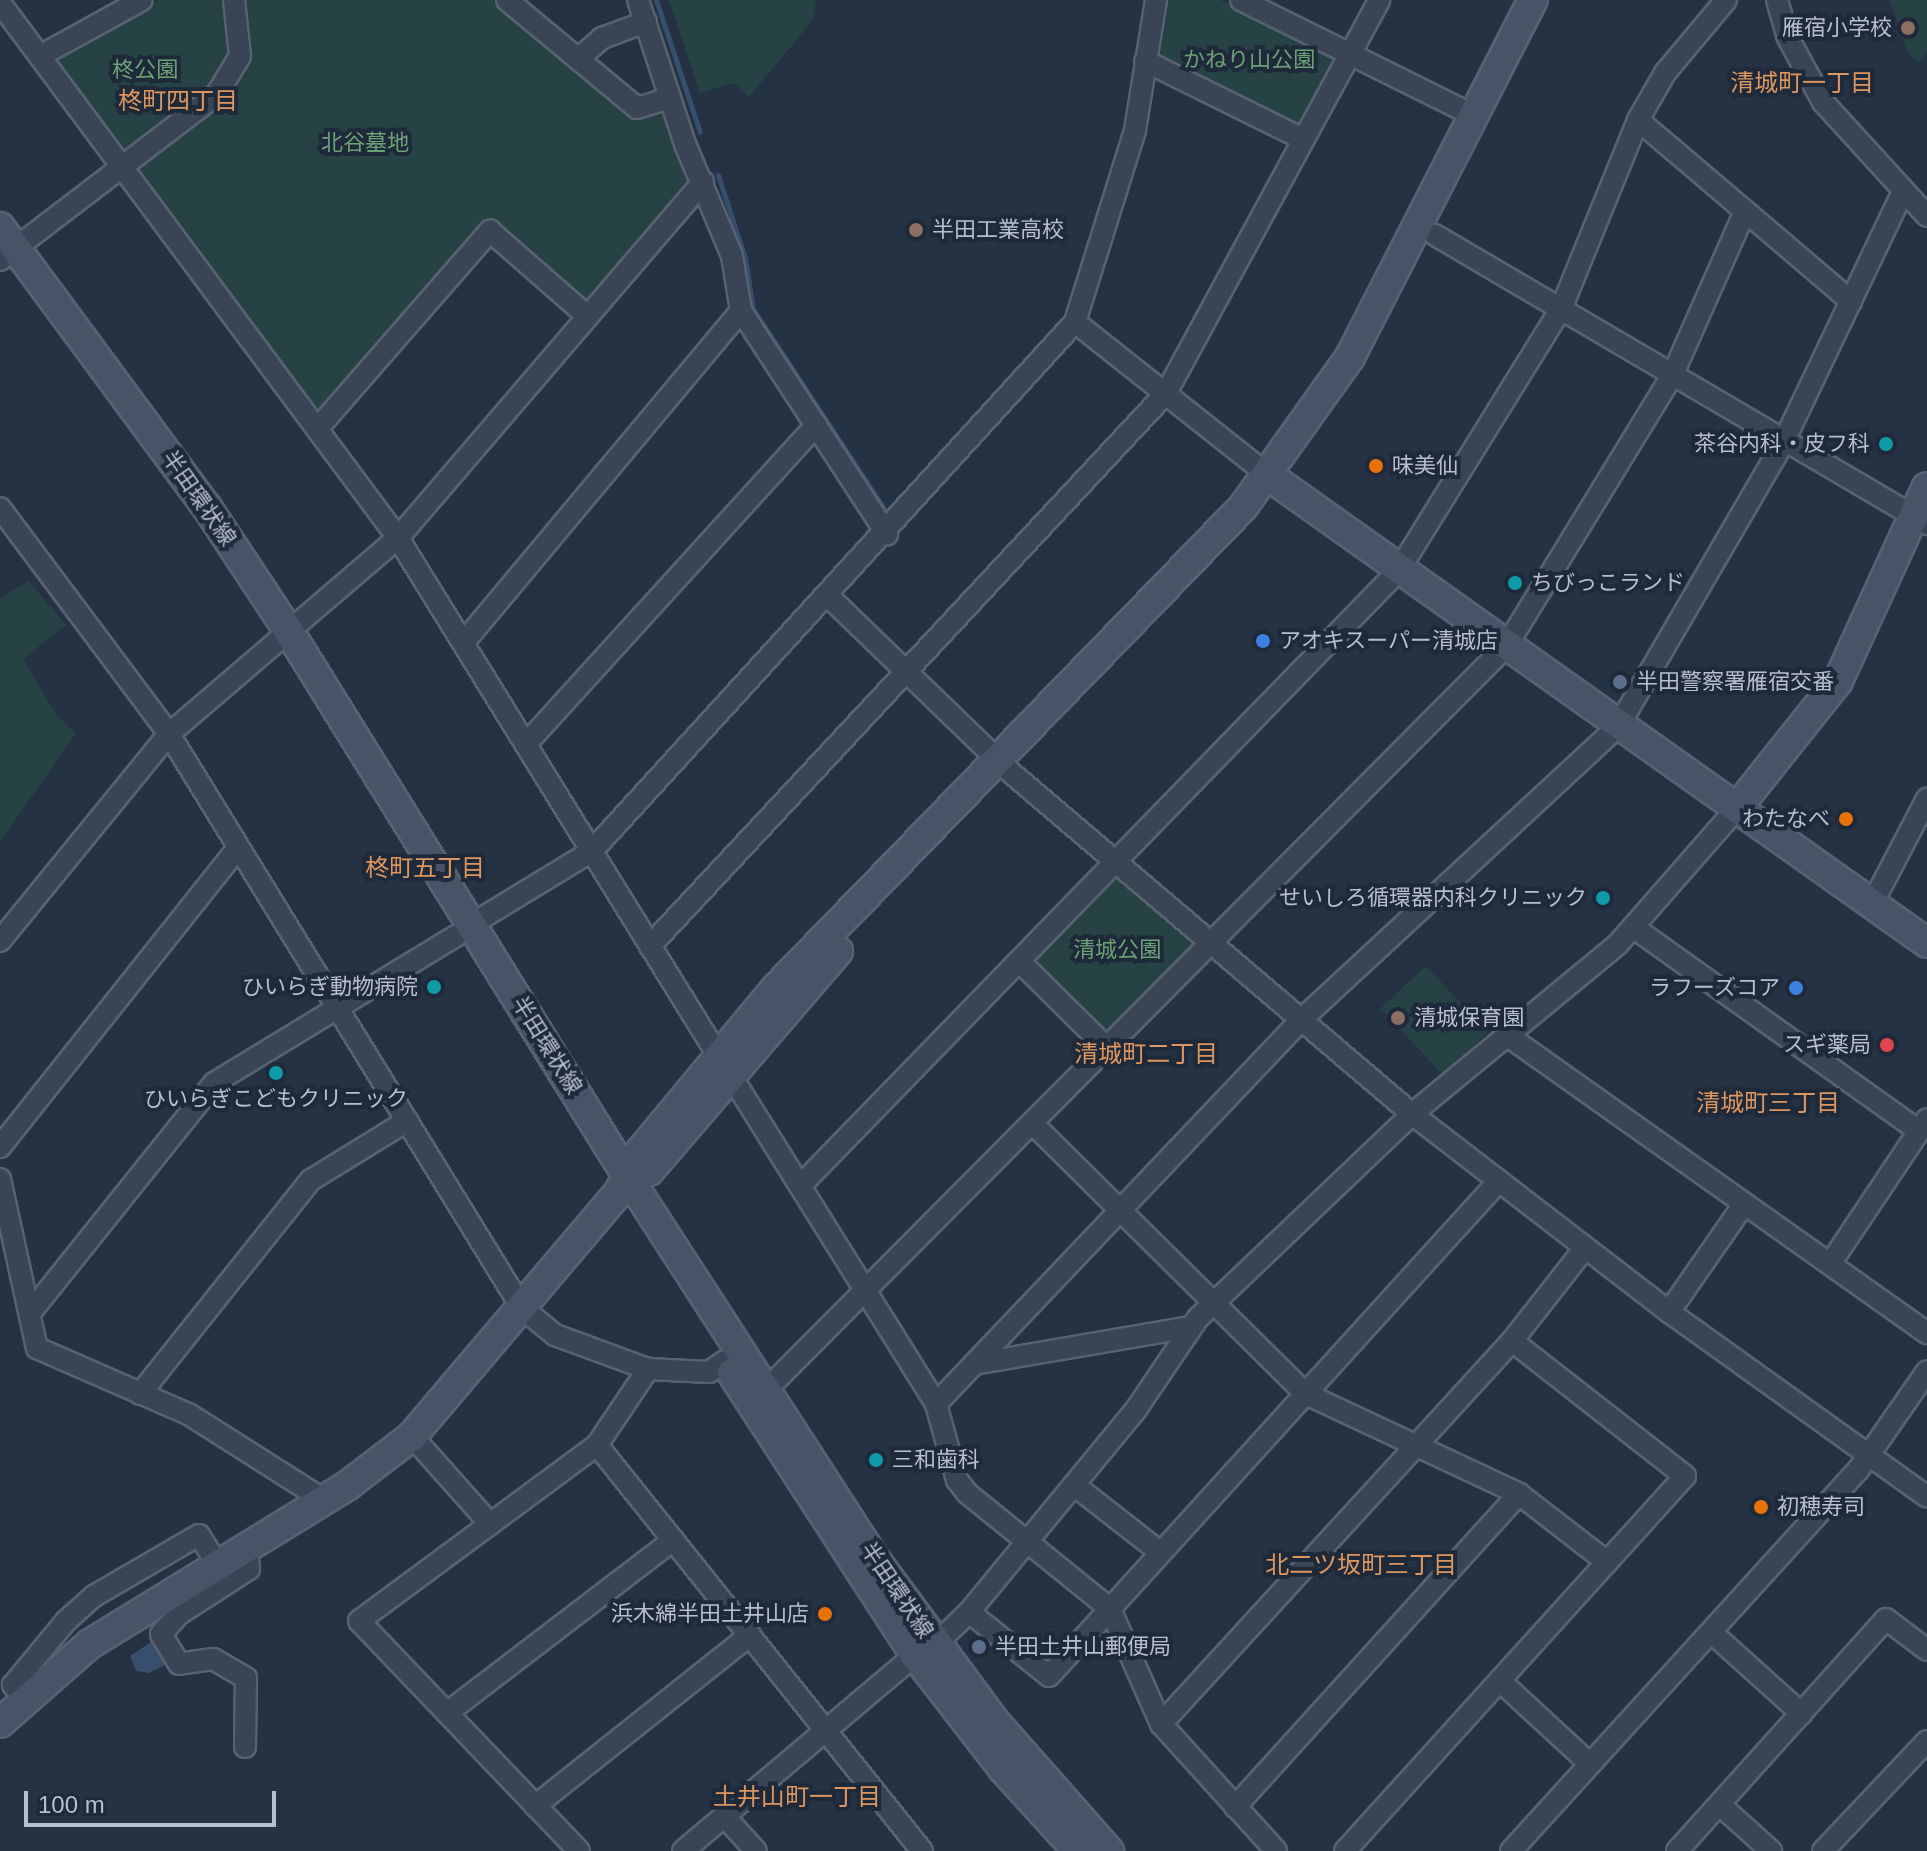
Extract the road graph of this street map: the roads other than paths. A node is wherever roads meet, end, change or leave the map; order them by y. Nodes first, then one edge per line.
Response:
1 (142, 0) edge
2 (234, 0) edge
3 (638, 0) edge
4 (1156, 0) edge
5 (1241, 0) edge
6 (1379, 0) edge
7 (1533, 0) edge
8 (1552, 0) edge
9 (1726, 0) edge
10 (1777, 0) edge
11 (510, 1) edge
12 (0, 3) edge
13 (1264, 5) edge
14 (646, 22) junction
15 (1350, 54) junction
16 (40, 56) junction
17 (578, 59) junction
18 (1145, 61) junction
19 (670, 98) junction
20 (1475, 116) junction
21 (1638, 120) junction
22 (1303, 139) junction
23 (123, 168) junction
24 (703, 182) junction
25 (1903, 192) junction
26 (1745, 211) junction
27 (1927, 216) edge
28 (1435, 235) junction
29 (4, 251) edge
30 (1851, 301) junction
31 (1561, 309) junction
32 (741, 311) junction
33 (587, 316) junction
34 (1075, 322) junction
35 (1672, 376) junction
36 (1166, 393) junction
37 (816, 425) junction
38 (318, 428) junction
39 (1784, 441) junction
40 (1276, 481) junction
41 (1927, 487) edge
42 (0, 508) edge
43 (1921, 520) edge
44 (887, 534) junction
45 (398, 538) junction
46 (1399, 570) junction
47 (829, 597) junction
48 (282, 636) junction
49 (464, 642) junction
50 (1507, 645) junction
51 (907, 674) junction
52 (1619, 725) junction
53 (169, 734) junction
54 (526, 744) junction
55 (1002, 765) junction
56 (1927, 799) edge
57 (1737, 808) junction
58 (238, 848) junction
59 (592, 851) junction
60 (1115, 862) junction
61 (1872, 904) junction
62 (1633, 927) junction
63 (464, 929) junction
64 (0, 941) edge
65 (1927, 943) edge
66 (1211, 944) junction
67 (650, 946) junction
68 (1019, 961) junction
69 (338, 1007) junction
70 (1302, 1019) junction
71 (1508, 1036) junction
72 (1106, 1047) junction
73 (725, 1065) junction
74 (1412, 1114) junction
75 (407, 1121) junction
76 (1032, 1123) junction
77 (1923, 1125) edge
78 (0, 1147) edge
79 (0, 1179) edge
80 (1499, 1181) junction
81 (624, 1185) junction
82 (800, 1186) junction
83 (1744, 1204) junction
84 (1118, 1208) junction
85 (1585, 1248) junction
86 (1830, 1264) junction
87 (865, 1290) junction
88 (1214, 1303) junction
89 (522, 1308) junction
90 (1669, 1312) junction
91 (30, 1313) junction
92 (1190, 1327) junction
93 (1927, 1333) edge
94 (1512, 1341) junction
95 (725, 1361) junction
96 (974, 1364) junction
97 (648, 1369) junction
98 (1927, 1371) edge
99 (766, 1390) junction
100 (140, 1394) junction
101 (1306, 1394) junction
102 (936, 1404) junction
103 (412, 1436) junction
104 (1415, 1444) junction
105 (597, 1445) junction
106 (1871, 1455) junction
107 (1074, 1485) junction
108 (1519, 1494) junction
109 (1927, 1497) edge
110 (324, 1500) junction
111 (490, 1524) junction
112 (673, 1540) junction
113 (1029, 1541) junction
114 (247, 1548) junction
115 (1161, 1553) junction
116 (1607, 1562) junction
117 (1110, 1609) junction
118 (969, 1612) junction
119 (1711, 1632) junction
120 (750, 1635) junction
121 (925, 1650) junction
122 (1927, 1650) edge
123 (1500, 1681) junction
124 (447, 1713) junction
125 (1802, 1714) junction
126 (0, 1723) edge
127 (1161, 1724) junction
128 (827, 1729) junction
129 (1927, 1741) edge
130 (245, 1747) dead end
131 (1590, 1764) junction
132 (1720, 1805) junction
133 (535, 1806) junction
134 (1235, 1807) junction
135 (724, 1816) junction
136 (579, 1851) edge
137 (683, 1851) edge
138 (756, 1851) edge
139 (922, 1851) edge
140 (1078, 1851) edge
141 (1109, 1851) edge
142 (1276, 1851) edge
143 (1345, 1851) edge
144 (1511, 1851) edge
145 (1677, 1851) edge
146 (1771, 1851) edge
147 (1823, 1851) edge

1 - 16 street
2 - 23 street
3 - 14 street
4 - 18 street
5 - 13 street
6 - 15 street
7 - 20 street
8 - 28 street
9 - 21 street
10 - 25 street
11 - 17 street
12 - 16 street
13 - 15 street
14 - 17 street
14 - 19 street
15 - 20 street
15 - 22 street
16 - 23 street
17 - 19 street
18 - 22 street
18 - 34 street
19 - 24 street
20 - 40 street
21 - 26 street
21 - 31 street
22 - 36 street
23 - 29 street
23 - 38 street
24 - 32 street
24 - 33 street
25 - 27 street
25 - 30 street
26 - 30 street
26 - 35 street
28 - 31 street
28 - 40 street
29 - 48 street, 半田環状線
30 - 39 street
31 - 35 street
31 - 46 street
32 - 37 street
32 - 49 street
33 - 38 street
33 - 45 street
34 - 36 street
34 - 44 street
35 - 39 street
35 - 50 street
36 - 40 street
36 - 51 street
37 - 44 street
37 - 54 street
38 - 45 street
39 - 43 street
39 - 52 street
40 - 46 street
40 - 55 street
41 - 43 street
42 - 53 street
43 - 57 street
44 - 47 street
45 - 48 street
45 - 49 street
46 - 50 street
46 - 60 street
47 - 51 street
47 - 59 street
48 - 53 street
48 - 63 street, 半田環状線
49 - 54 street
50 - 52 street
50 - 66 street
51 - 55 street
51 - 67 street
52 - 57 street
52 - 70 street
53 - 58 street
53 - 64 street
54 - 59 street
55 - 60 street
55 - 73 street
56 - 61 street
57 - 61 street
57 - 62 street
58 - 69 street
58 - 78 street
59 - 63 street
59 - 67 street
60 - 66 street
60 - 68 street
61 - 65 street
62 - 71 street
62 - 77 street
63 - 69 street
63 - 81 street, 半田環状線
66 - 70 street
66 - 72 street
67 - 73 street
68 - 72 street
68 - 82 street
69 - 75 street
69 - 91 street
70 - 74 street
70 - 84 street
71 - 74 street
71 - 83 street
72 - 76 street
73 - 81 street
73 - 82 street
74 - 80 street
74 - 88 street
75 - 89 street
75 - 100 street
76 - 84 street
76 - 87 street
77 - 86 street
79 - 91 street
80 - 85 street
80 - 101 street
81 - 89 street
81 - 95 street, 半田環状線
81 - 99 street, 半田環状線
82 - 87 street
83 - 86 street
83 - 90 street
84 - 88 street
84 - 96 street
85 - 90 street
85 - 94 street
86 - 93 street
87 - 99 street
87 - 102 street
88 - 92 street
88 - 101 street
89 - 97 street
89 - 103 street
90 - 106 street
91 - 100 street
92 - 96 street
92 - 107 street
94 - 104 street
94 - 116 street
95 - 97 street
95 - 121 street, 半田環状線
96 - 102 street
97 - 105 street
98 - 106 street
99 - 121 street, 半田環状線
100 - 110 street
101 - 104 street
101 - 115 street
102 - 113 street
103 - 110 street
103 - 111 street
104 - 108 street
104 - 127 street
105 - 111 street
105 - 112 street
106 - 109 street
106 - 119 street
107 - 113 street
107 - 115 street
108 - 116 street
108 - 134 street
110 - 114 street
111 - 124 street
112 - 120 street
112 - 124 street
113 - 117 street
113 - 118 street
114 - 126 street
114 - 130 street
115 - 117 street
116 - 123 street
117 - 118 street
117 - 127 street
118 - 121 street
119 - 125 street
119 - 131 street
120 - 128 street
120 - 133 street
121 - 128 street
121 - 140 street, 半田環状線
121 - 141 street, 半田環状線
122 - 125 street
123 - 131 street
123 - 143 street
124 - 133 street
125 - 132 street
127 - 134 street
128 - 135 street
128 - 139 street
129 - 147 street
131 - 144 street
132 - 145 street
132 - 146 street
133 - 136 street
134 - 142 street
135 - 137 street
135 - 138 street

